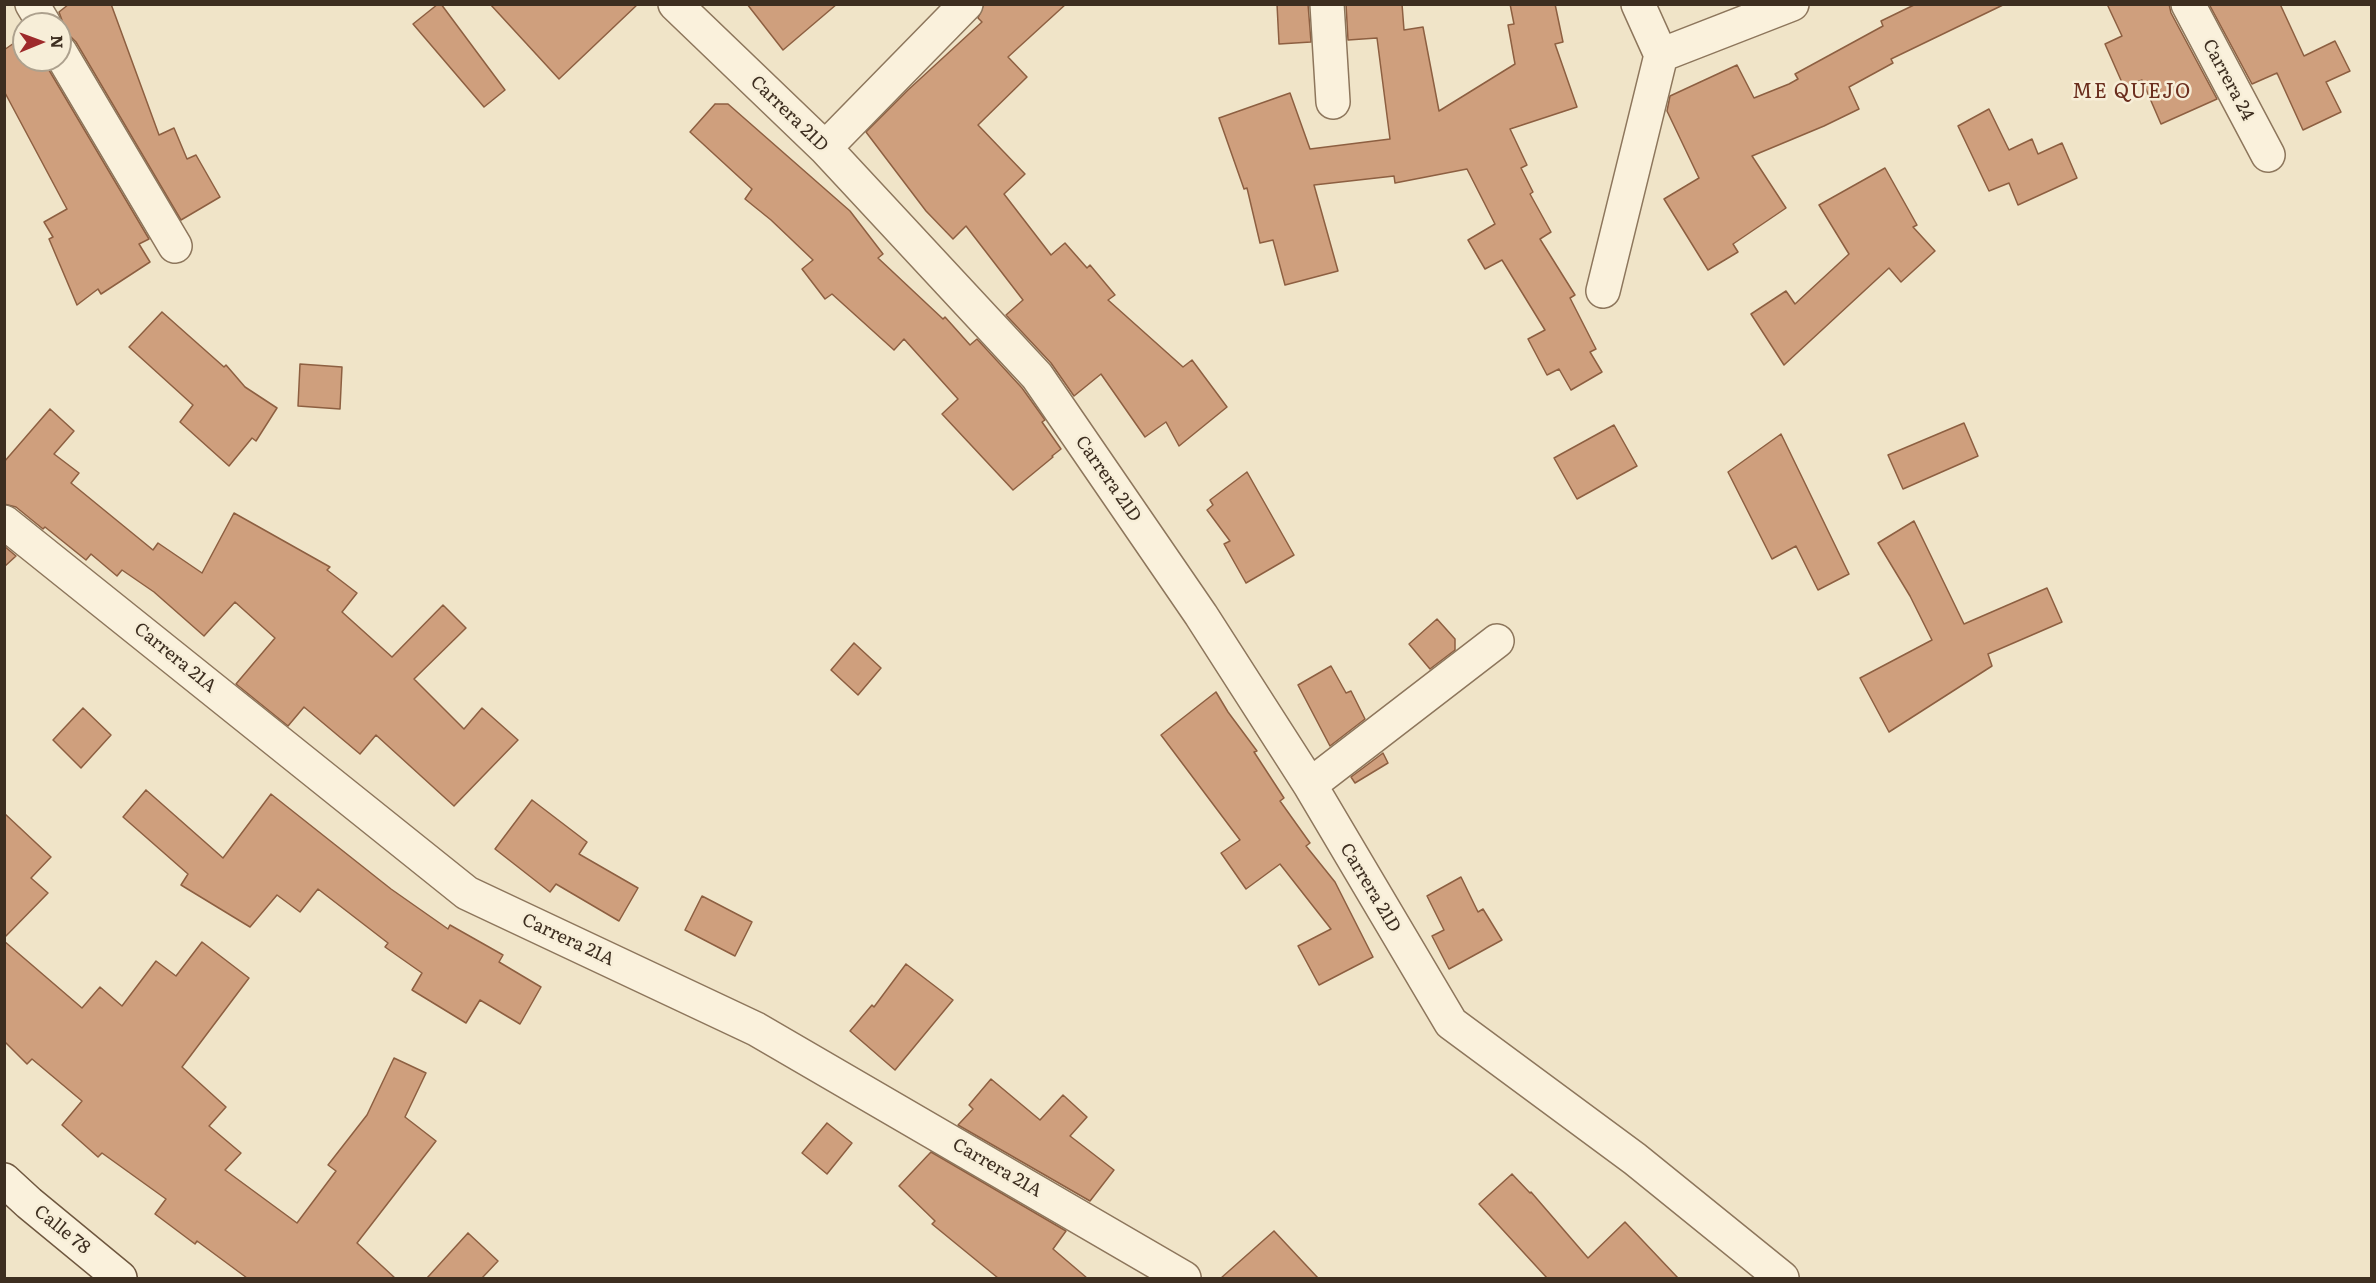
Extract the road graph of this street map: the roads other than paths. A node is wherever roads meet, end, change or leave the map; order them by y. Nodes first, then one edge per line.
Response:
1 (675, 4) edge
2 (966, 4) edge
3 (1327, 4) edge
4 (1638, 4) edge
5 (1792, 4) edge
6 (2188, 4) edge
7 (1661, 55) junction
8 (72, 72) edge
9 (1332, 102) dead end
10 (825, 148) junction
11 (2268, 155) dead end
12 (175, 246) dead end
13 (1603, 291) dead end
14 (4, 522) edge
15 (1497, 641) dead end
16 (1310, 785) junction
17 (4, 1180) edge
18 (120, 1278) edge
19 (1184, 1278) edge
20 (1782, 1278) edge

1 - 10 street, Carrera 21D
2 - 10 street
3 - 9 street
4 - 7 street
5 - 7 street
6 - 11 street, Carrera 24
7 - 13 street
8 - 12 street
10 - 16 street, Carrera 21D
14 - 19 street, Carrera 21A
15 - 16 street
16 - 20 street, Carrera 21D
17 - 18 street, Calle 78

